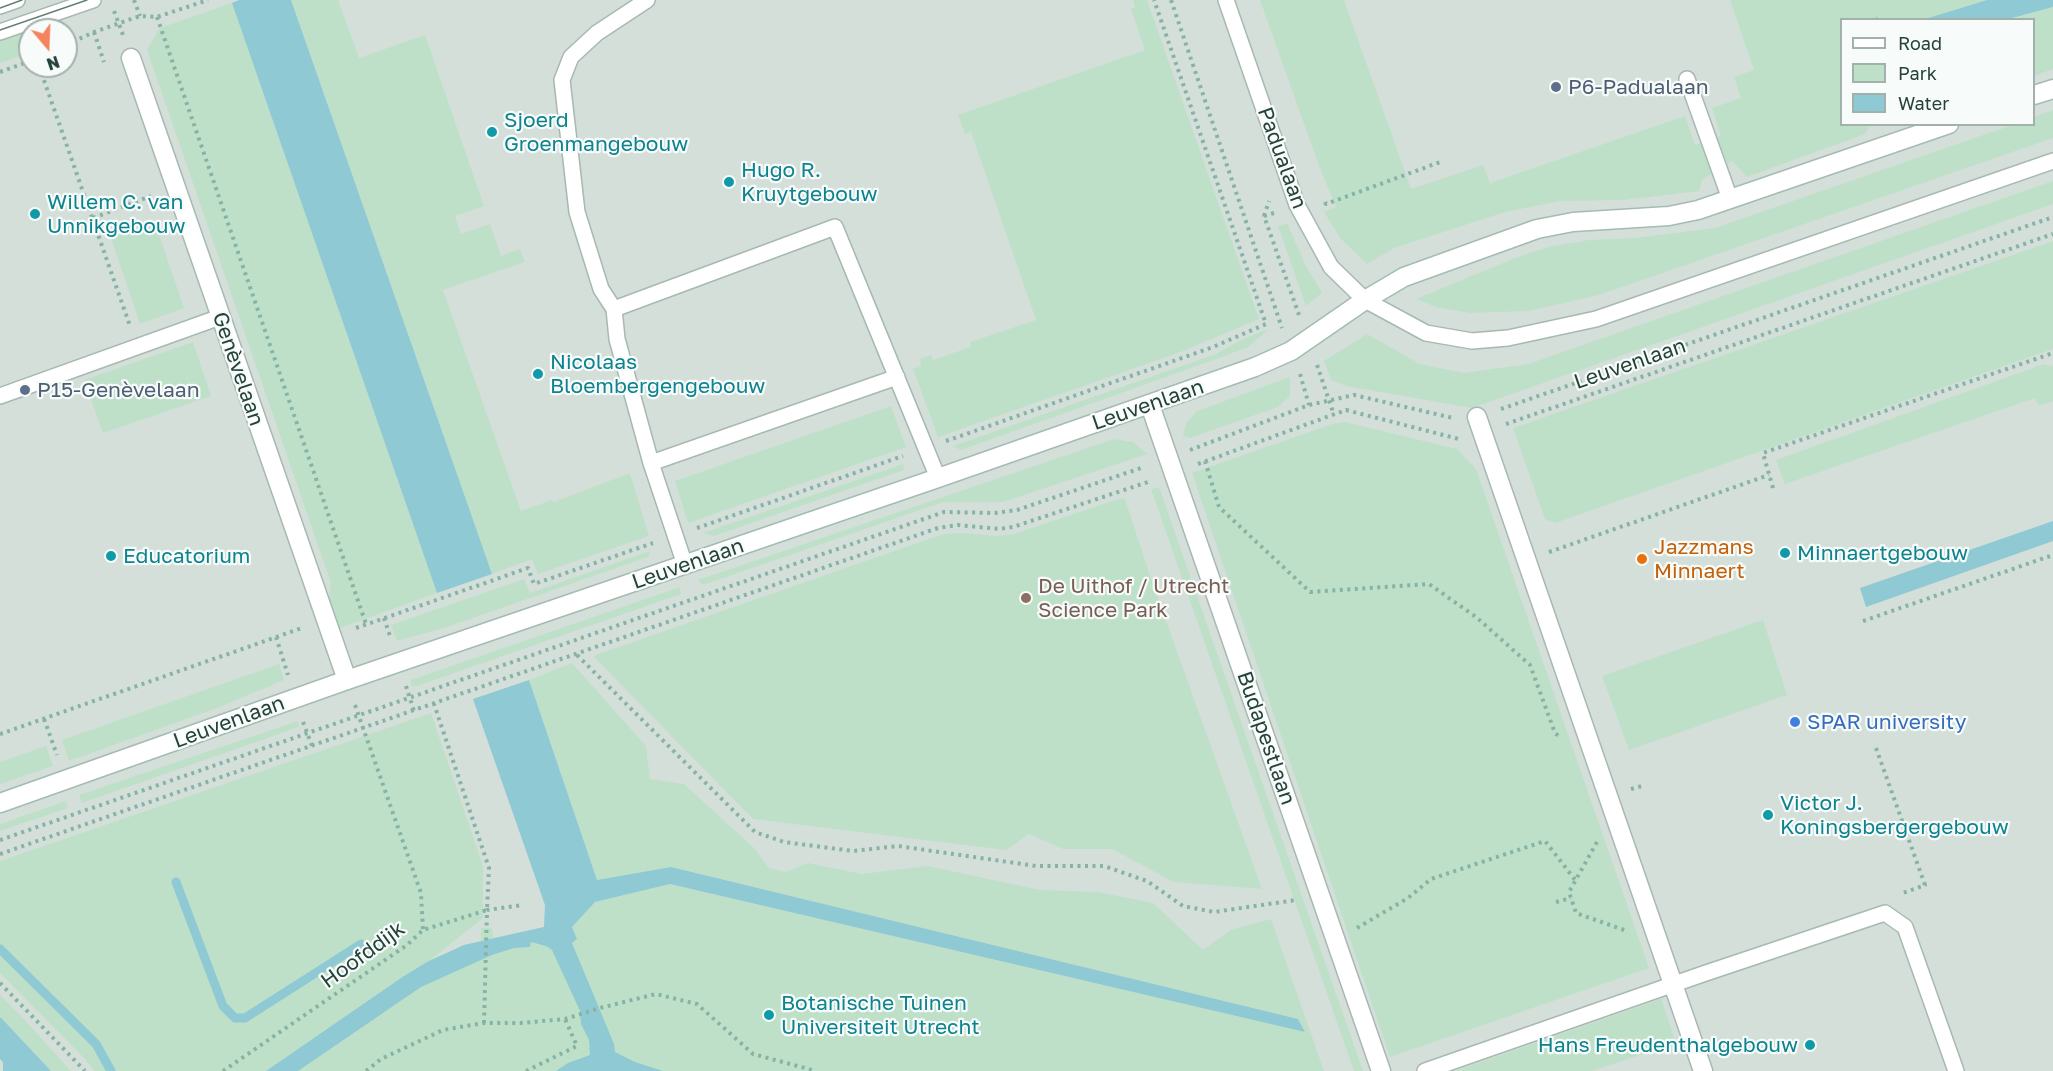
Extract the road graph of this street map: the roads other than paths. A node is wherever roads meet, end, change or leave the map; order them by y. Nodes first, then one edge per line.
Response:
1 (16, 0) edge
2 (93, 0) edge
3 (647, 0) edge
4 (1226, 0) edge
5 (0, 6) edge
6 (0, 32) edge
7 (131, 58) road end
8 (1687, 79) dead end
9 (2053, 89) edge
10 (2035, 95) edge
11 (1943, 126) edge
12 (2053, 160) edge
13 (1730, 199) junction
14 (1365, 300) junction
15 (614, 309) junction
16 (220, 317) junction
17 (897, 377) junction
18 (0, 396) edge
19 (1150, 405) junction
20 (1479, 425) road end
21 (651, 463) junction
22 (938, 478) junction
23 (685, 565) junction
24 (346, 680) junction
25 (0, 803) edge
26 (1672, 984) junction
27 (1381, 1071) edge
28 (1425, 1071) edge
29 (1703, 1071) edge
30 (1956, 1071) edge

1 - 5 lane
2 - 6 lane
3 - 15 lane
4 - 14 lane, Padualaan
7 - 16 main road, Genèvelaan
8 - 13 lane
9 - 10 main road
11 - 13 main road, Leuvenlaan
12 - 14 lane
13 - 14 main road, Leuvenlaan
14 - 19 main road, Leuvenlaan
15 - 17 lane
15 - 21 lane
16 - 18 lane
16 - 24 main road, Genèvelaan
17 - 21 lane
17 - 22 lane
19 - 22 main road, Leuvenlaan
19 - 27 main road, Budapestlaan
20 - 26 main road
21 - 23 lane
22 - 23 main road, Leuvenlaan
23 - 24 main road, Leuvenlaan
24 - 25 main road, Leuvenlaan
26 - 28 lane
26 - 29 main road
26 - 30 lane

